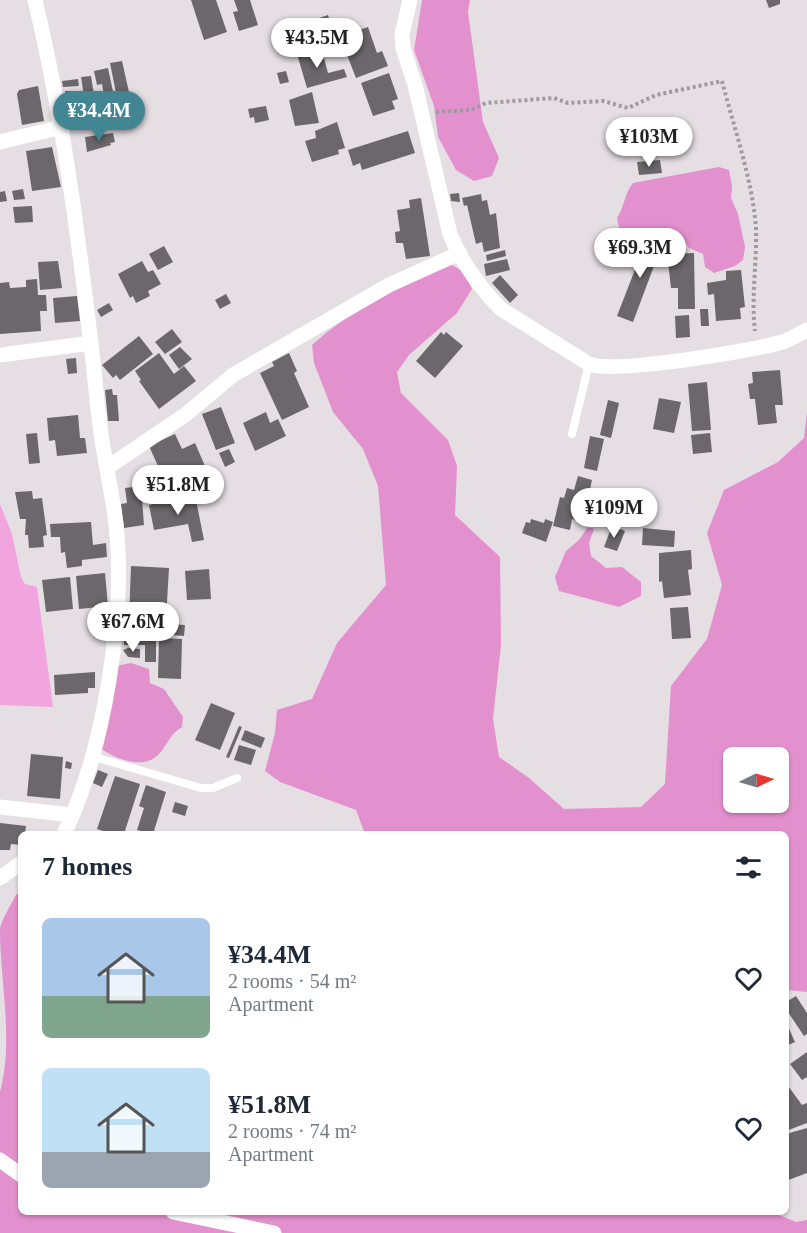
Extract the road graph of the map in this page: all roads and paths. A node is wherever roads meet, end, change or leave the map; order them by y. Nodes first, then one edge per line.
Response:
1 (34, 0) edge
2 (410, 0) edge
3 (421, 115) junction
4 (62, 127) junction
5 (0, 142) edge
6 (460, 253) junction
7 (807, 330) edge
8 (91, 344) junction
9 (757, 346) junction
10 (0, 355) edge
11 (589, 364) junction
12 (572, 434) dead end
13 (108, 467) junction
14 (91, 756) junction
15 (237, 778) dead end
16 (0, 807) edge
17 (72, 815) junction
18 (65, 831) edge
19 (18, 865) edge
20 (1, 875) edge
21 (0, 1160) edge
22 (18, 1173) edge
23 (187, 1215) edge
24 (274, 1233) edge

1 - 4 street
2 - 3 street
3 - 6 street
3 - 9 path
4 - 5 street
4 - 8 street
6 - 11 street
6 - 13 street
7 - 9 street
8 - 10 street
8 - 13 street
9 - 11 street
11 - 12 lane
13 - 14 street
14 - 15 lane
14 - 17 street
16 - 17 street
17 - 18 street
19 - 20 street
21 - 22 street
23 - 24 street

